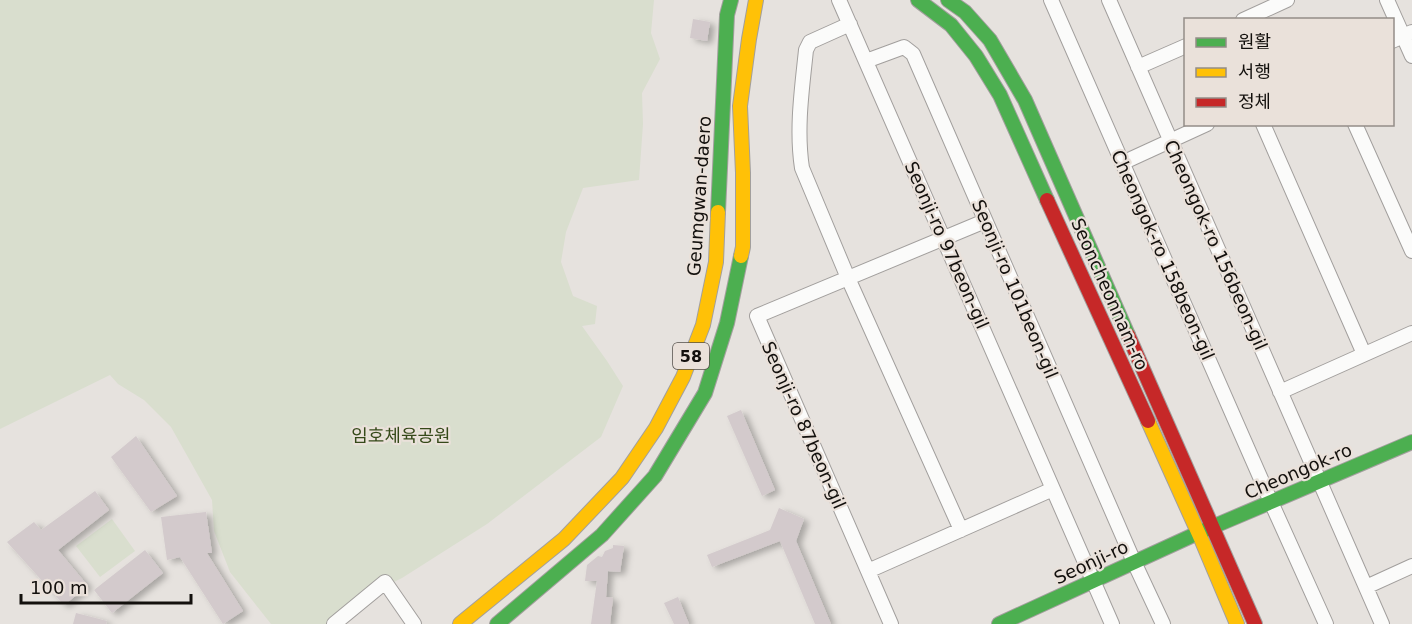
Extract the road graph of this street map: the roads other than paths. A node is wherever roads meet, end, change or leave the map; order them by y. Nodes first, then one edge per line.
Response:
1 (731, 0) edge
2 (756, 0) edge
3 (839, 0) edge
4 (918, 0) edge
5 (948, 0) edge
6 (1051, 0) edge
7 (1109, 0) edge
8 (1287, 0) edge
9 (1388, 0) edge
10 (1247, 18) edge
11 (850, 24) junction
12 (1402, 36) edge
13 (1184, 46) edge
14 (1412, 56) edge
15 (866, 61) junction
16 (1138, 67) junction
17 (1203, 126) edge
18 (1264, 126) edge
19 (1356, 126) edge
20 (1170, 141) junction
21 (1122, 163) junction
22 (985, 221) junction
23 (943, 237) junction
24 (1412, 251) edge
25 (848, 278) junction
26 (1412, 333) edge
27 (1364, 354) junction
28 (1280, 392) junction
29 (1412, 442) edge
30 (1412, 452) edge
31 (1321, 486) junction
32 (1053, 489) junction
33 (1273, 506) junction
34 (961, 530) junction
35 (1214, 531) junction
36 (1200, 537) junction
37 (1136, 567) junction
38 (1412, 567) edge
39 (868, 571) junction
40 (1096, 585) junction
41 (1366, 587) junction
42 (334, 624) edge
43 (414, 624) edge
44 (460, 624) edge
45 (497, 624) edge
46 (891, 624) edge
47 (999, 624) edge
48 (1024, 624) edge
49 (1113, 624) edge
50 (1163, 624) edge
51 (1237, 624) edge
52 (1255, 624) edge
53 (1326, 624) edge
54 (1382, 624) edge

1 - 44 main road, Geumgwan-daero / 58
2 - 45 main road, Geumgwan-daero / 58
3 - 11 street, Seonji-ro 97beon-gil
4 - 36 main road, Seoncheonnam-ro
5 - 35 main road, Seoncheonnam-ro
6 - 21 street, Cheongok-ro 158beon-gil
7 - 16 street, Cheongok-ro 156beon-gil
8 - 10 street
9 - 12 street
11 - 15 street, Seonji-ro 97beon-gil
11 - 25 street
12 - 14 street
13 - 16 street
15 - 22 street, Seonji-ro 101beon-gil
15 - 23 street, Seonji-ro 97beon-gil
16 - 20 street, Cheongok-ro 156beon-gil
17 - 20 street
18 - 27 street
19 - 24 street
20 - 21 street
20 - 28 street, Cheongok-ro 156beon-gil
21 - 33 street, Cheongok-ro 158beon-gil
22 - 23 street, Seonji-ro 87beon-gil
22 - 37 street, Seonji-ro 101beon-gil
23 - 25 street, Seonji-ro 87beon-gil
23 - 32 street, Seonji-ro 97beon-gil
25 - 34 street
25 - 39 street, Seonji-ro 87beon-gil
26 - 27 street
27 - 28 street
28 - 31 street, Cheongok-ro 156beon-gil
29 - 31 main road, Cheongok-ro
30 - 31 main road, Cheongok-ro
31 - 33 main road, Cheongok-ro
31 - 41 street, Cheongok-ro 156beon-gil
32 - 34 street
32 - 40 street, Seonji-ro 97beon-gil
33 - 35 main road, Cheongok-ro
33 - 53 street, Cheongok-ro 158beon-gil
34 - 39 street
35 - 36 main road, Cheongok-ro
35 - 52 main road, Seoncheonnam-ro
36 - 37 main road, Seonji-ro
36 - 51 main road, Seoncheonnam-ro
37 - 40 main road, Seonji-ro
37 - 50 street, Seonji-ro 101beon-gil
38 - 41 street
39 - 46 street, Seonji-ro 87beon-gil
40 - 47 main road, Seonji-ro
40 - 48 main road, Seonji-ro
40 - 49 street, Seonji-ro 97beon-gil
41 - 54 street, Cheongok-ro 156beon-gil
42 - 43 street

